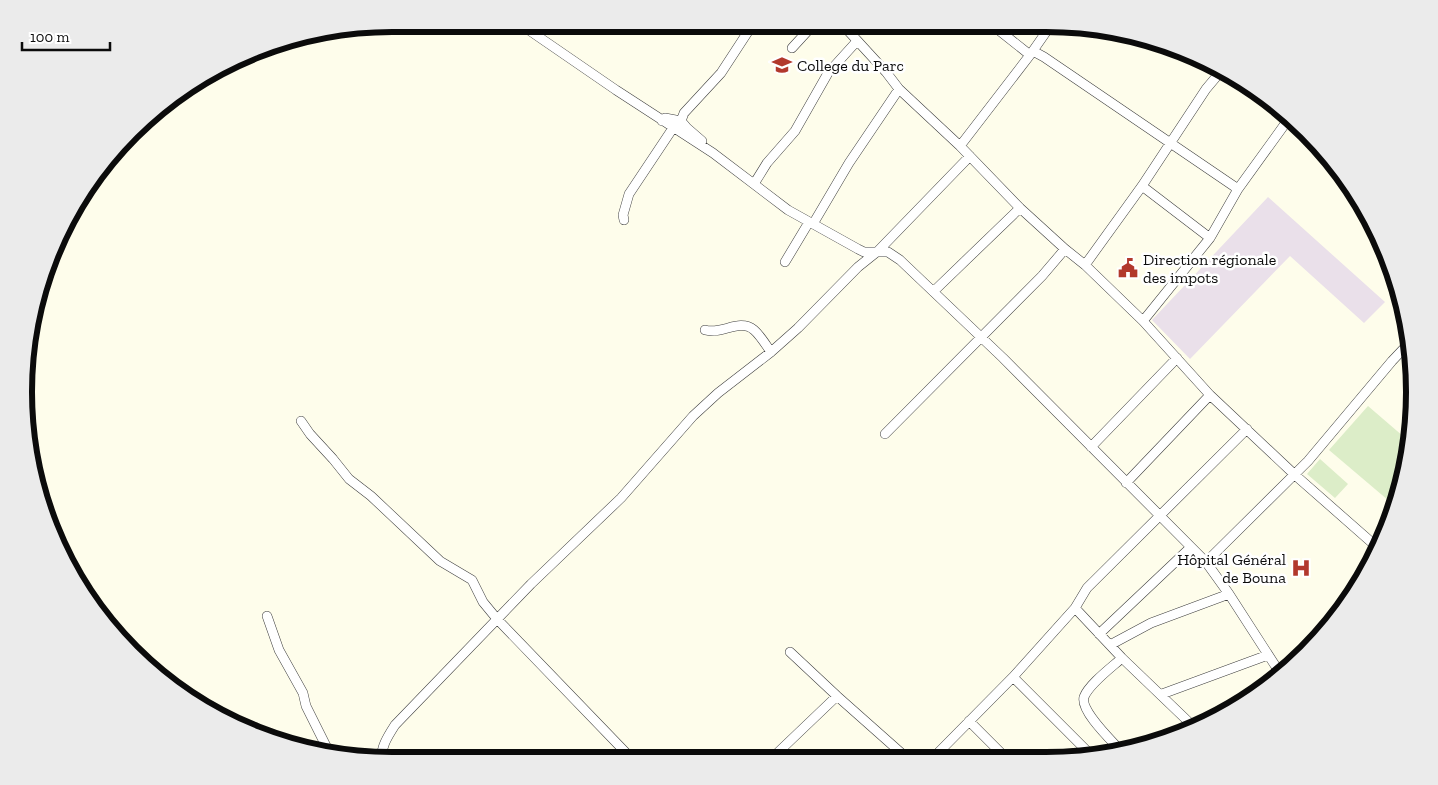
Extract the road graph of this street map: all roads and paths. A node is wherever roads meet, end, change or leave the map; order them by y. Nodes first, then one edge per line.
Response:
1 (532, 32) edge
2 (745, 32) edge
3 (807, 32) edge
4 (1002, 32) edge
5 (1045, 32) edge
6 (853, 33) edge
7 (792, 48) dead end
8 (1031, 53) junction
9 (1217, 76) edge
10 (899, 89) junction
11 (662, 121) junction
12 (681, 121) junction
13 (1285, 124) edge
14 (673, 128) junction
15 (1170, 144) junction
16 (960, 146) junction
17 (713, 153) junction
18 (970, 156) junction
19 (754, 184) junction
20 (1142, 186) junction
21 (1238, 190) junction
22 (1020, 208) junction
23 (624, 220) dead end
24 (811, 223) junction
25 (1210, 238) junction
26 (1065, 249) junction
27 (878, 251) junction
28 (785, 262) dead end
29 (1085, 265) junction
30 (934, 291) junction
31 (1143, 321) junction
32 (705, 330) dead end
33 (980, 338) junction
34 (1403, 350) edge
35 (771, 352) junction
36 (1177, 358) junction
37 (1210, 395) junction
38 (301, 421) dead end
39 (1247, 429) junction
40 (885, 434) dead end
41 (1090, 447) junction
42 (1295, 475) junction
43 (1126, 483) junction
44 (1159, 516) junction
45 (1372, 543) edge
46 (1190, 547) junction
47 (1206, 562) junction
48 (1229, 594) junction
49 (1075, 608) junction
50 (267, 616) dead end
51 (497, 619) junction
52 (1100, 634) junction
53 (1110, 645) junction
54 (790, 652) dead end
55 (1268, 655) junction
56 (1122, 658) junction
57 (1277, 668) edge
58 (1013, 677) junction
59 (1162, 694) junction
60 (836, 696) junction
61 (969, 721) junction
62 (1190, 722) edge
63 (1116, 746) edge
64 (326, 747) edge
65 (1086, 750) edge
66 (382, 752) edge
67 (625, 752) edge
68 (778, 752) edge
69 (900, 752) edge
70 (939, 752) edge
71 (1000, 752) edge

1 - 11 street
2 - 12 street
3 - 7 street
4 - 8 street
5 - 8 street
6 - 10 street
6 - 19 street
8 - 15 street
8 - 16 street
9 - 15 street
10 - 16 street
10 - 24 street
11 - 12 street
11 - 14 street
12 - 17 street
13 - 21 street
14 - 17 street
14 - 23 street
15 - 20 street
15 - 21 street
16 - 18 street
17 - 19 street
18 - 22 street
18 - 27 street
19 - 24 street
20 - 25 street
20 - 29 street
21 - 25 street
22 - 26 street
22 - 30 street
24 - 27 street
24 - 28 street
25 - 31 street
26 - 29 street
26 - 33 street
27 - 30 street
27 - 35 street
29 - 31 street
30 - 33 street
31 - 36 street
32 - 35 street
33 - 40 street
33 - 41 street
34 - 42 street
35 - 51 street
36 - 37 street
36 - 41 street
37 - 39 street
37 - 43 street
38 - 51 street
39 - 42 street
39 - 44 street
41 - 43 street
42 - 45 street
42 - 47 street
43 - 44 street
44 - 46 street
44 - 49 street
46 - 47 street
46 - 52 street
47 - 48 street
48 - 53 street
48 - 55 street
49 - 52 street
49 - 58 street
50 - 64 street
51 - 66 street
51 - 67 street
52 - 53 street
53 - 56 street
54 - 60 street
55 - 57 street
55 - 59 street
56 - 59 street
56 - 63 street
58 - 61 street
58 - 65 street
59 - 62 street
60 - 68 street
60 - 69 street
61 - 70 street
61 - 71 street

